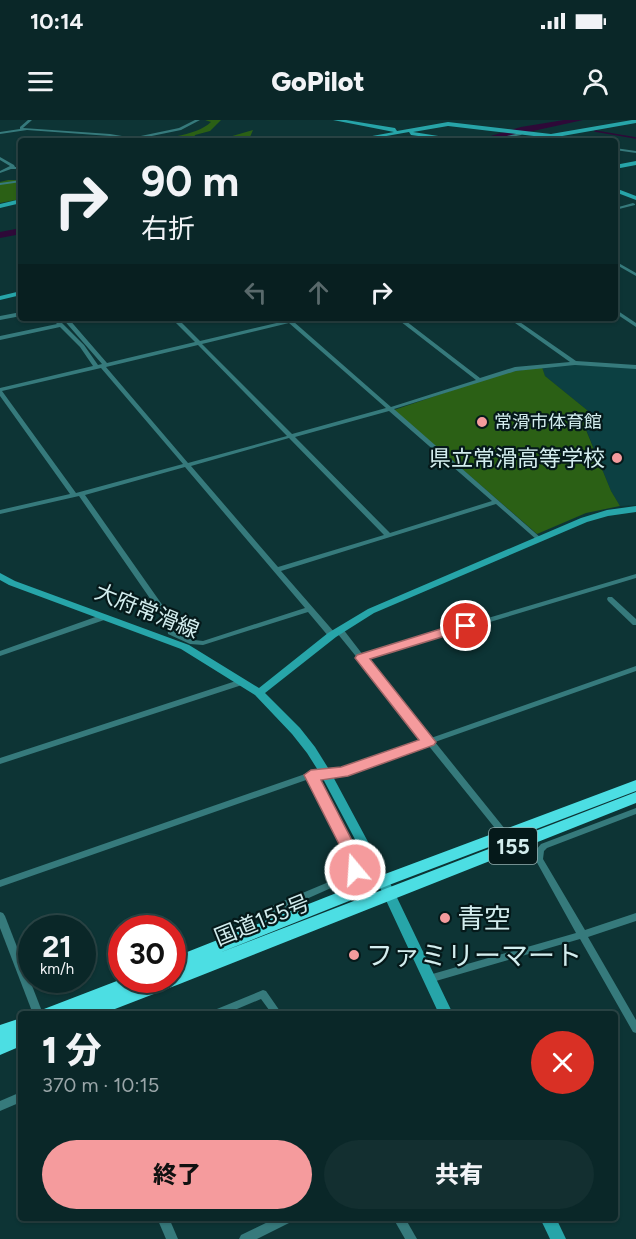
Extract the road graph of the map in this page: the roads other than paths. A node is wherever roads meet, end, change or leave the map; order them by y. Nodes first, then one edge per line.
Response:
1 (30, 120) edge
2 (198, 120) edge
3 (336, 120) edge
4 (636, 121) edge
5 (452, 122) edge
6 (21, 128) junction
7 (402, 131) junction
8 (0, 133) edge
9 (519, 133) junction
10 (112, 136) junction
11 (543, 136) junction
12 (107, 138) edge
13 (124, 138) edge
14 (364, 138) edge
15 (446, 138) edge
16 (501, 138) edge
17 (553, 138) edge
18 (618, 151) edge
19 (636, 152) edge
20 (0, 159) edge
21 (636, 163) edge
22 (618, 166) edge
23 (11, 168) junction
24 (18, 168) edge
25 (0, 172) edge
26 (18, 181) edge
27 (0, 184) edge
28 (618, 192) edge
29 (634, 201) edge
30 (18, 202) edge
31 (0, 206) edge
32 (618, 207) edge
33 (618, 264) edge
34 (636, 275) edge
35 (18, 294) edge
36 (0, 298) edge
37 (618, 314) edge
38 (18, 315) edge
39 (0, 318) edge
40 (57, 321) edge
41 (67, 321) edge
42 (177, 321) edge
43 (285, 321) edge
44 (290, 321) edge
45 (403, 321) edge
46 (515, 321) edge
47 (60, 324) junction
48 (636, 325) edge
49 (0, 338) edge
50 (199, 343) junction
51 (575, 363) junction
52 (101, 366) junction
53 (636, 367) edge
54 (478, 380) junction
55 (0, 391) edge
56 (390, 409) junction
57 (290, 436) junction
58 (186, 465) junction
59 (77, 494) junction
60 (496, 502) junction
61 (636, 509) edge
62 (0, 512) edge
63 (388, 535) junction
64 (539, 539) junction
65 (276, 570) junction
66 (0, 576) edge
67 (636, 576) edge
68 (610, 599) dead end
69 (310, 609) junction
70 (104, 617) junction
71 (636, 623) edge
72 (336, 633) junction
73 (0, 654) edge
74 (362, 658) junction
75 (636, 668) edge
76 (242, 682) junction
77 (259, 693) junction
78 (429, 742) junction
79 (0, 761) edge
80 (326, 774) junction
81 (311, 775) junction
82 (636, 785) edge
83 (636, 797) edge
84 (636, 812) edge
85 (506, 836) junction
86 (0, 884) edge
87 (386, 888) junction
88 (0, 916) edge
89 (636, 916) edge
90 (266, 928) junction
91 (582, 935) junction
92 (186, 959) edge
93 (186, 973) edge
94 (429, 979) junction
95 (108, 991) edge
96 (136, 993) edge
97 (37, 1011) edge
98 (58, 1011) edge
99 (90, 1011) edge
100 (222, 1011) edge
101 (276, 1011) edge
102 (445, 1011) edge
103 (18, 1026) edge
104 (636, 1029) edge
105 (0, 1033) edge
106 (18, 1039) edge
107 (0, 1047) edge
108 (18, 1098) edge
109 (0, 1106) edge
110 (164, 1221) edge
111 (281, 1221) edge
112 (401, 1221) edge
113 (550, 1221) edge
114 (172, 1239) edge
115 (245, 1239) edge
116 (411, 1239) edge
117 (558, 1239) edge

1 - 6 street
2 - 10 street
3 - 7 street
4 - 11 street
5 - 7 street
5 - 9 street
6 - 8 street
6 - 10 street
7 - 14 street
7 - 15 street
9 - 11 street
9 - 16 street
10 - 12 street
10 - 13 street
11 - 17 street
18 - 19 street
20 - 23 street
21 - 22 street
23 - 24 street
23 - 25 street
26 - 27 street
28 - 29 street
29 - 32 street
30 - 31 street
33 - 34 street
35 - 36 street
37 - 48 street
38 - 39 street
40 - 47 street
41 - 52 street
42 - 50 street
43 - 50 street
44 - 56 street
45 - 54 street
46 - 51 street
47 - 49 street
47 - 52 street
50 - 52 street
50 - 57 street
51 - 53 street
51 - 54 street
52 - 55 street
52 - 58 street
54 - 56 street
55 - 59 street
56 - 57 street
56 - 60 street
57 - 58 street
57 - 63 street
58 - 59 street
58 - 65 street
59 - 62 street
59 - 69 street
60 - 63 street
60 - 64 street
61 - 64 street
63 - 65 street
64 - 72 street
65 - 69 street
66 - 70 street, 大府常滑線
67 - 74 street
68 - 71 street
69 - 72 street
70 - 73 street
70 - 76 street, 大府常滑線
72 - 74 street
72 - 77 street
74 - 78 street
75 - 78 street
76 - 77 street, 大府常滑線
76 - 79 street
77 - 80 street, 大府常滑線
78 - 80 street
78 - 85 street
80 - 81 street
80 - 87 street, 大府常滑線
81 - 86 street
81 - 90 street
82 - 85 highway, 国道155号 / 155
83 - 87 highway, 国道155号 / 155
84 - 91 street
85 - 87 highway, 国道155号 / 155
87 - 90 highway, 国道155号 / 155
87 - 93 highway, 国道155号 / 155
87 - 94 street, 大府常滑線
88 - 97 street
89 - 91 street
90 - 92 highway, 国道155号 / 155
91 - 94 street
91 - 104 street
94 - 102 street, 大府常滑線
95 - 98 highway
96 - 99 highway, 国道155号 / 155
100 - 101 street
103 - 105 highway
106 - 107 highway
108 - 109 street
110 - 114 street
111 - 115 street
112 - 116 street
113 - 117 street

